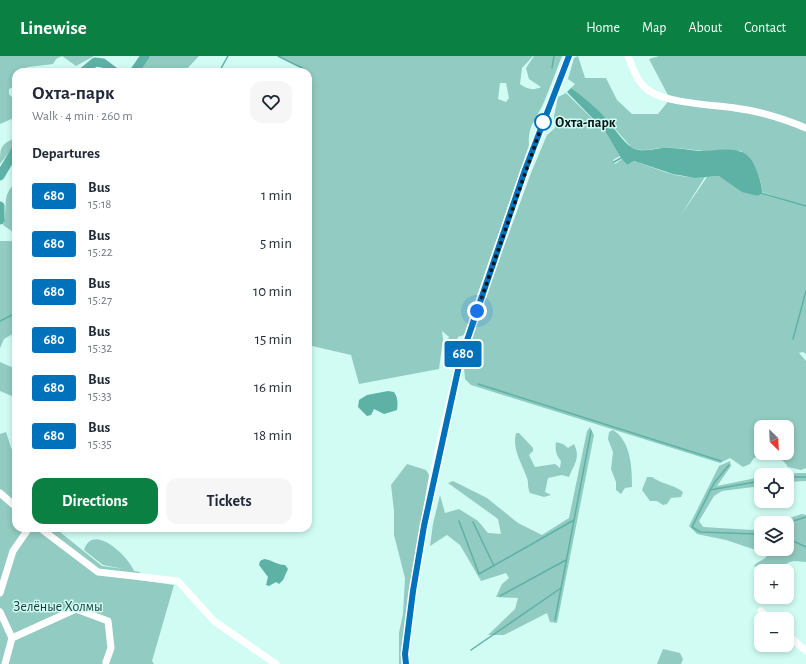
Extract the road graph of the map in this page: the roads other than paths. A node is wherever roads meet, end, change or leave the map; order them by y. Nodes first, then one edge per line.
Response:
1 (569, 56) edge
2 (628, 56) edge
3 (806, 128) edge
4 (0, 493) edge
5 (12, 504) edge
6 (26, 532) edge
7 (45, 532) edge
8 (0, 593) edge
9 (0, 612) edge
10 (12, 638) junction
11 (794, 640) edge
12 (806, 651) edge
13 (106, 662) dead end
14 (5, 664) edge
15 (276, 664) edge
16 (406, 664) edge

1 - 16 street
2 - 3 street
4 - 5 street
6 - 8 street
7 - 15 street
9 - 10 street
10 - 13 street
10 - 14 street
11 - 12 street

